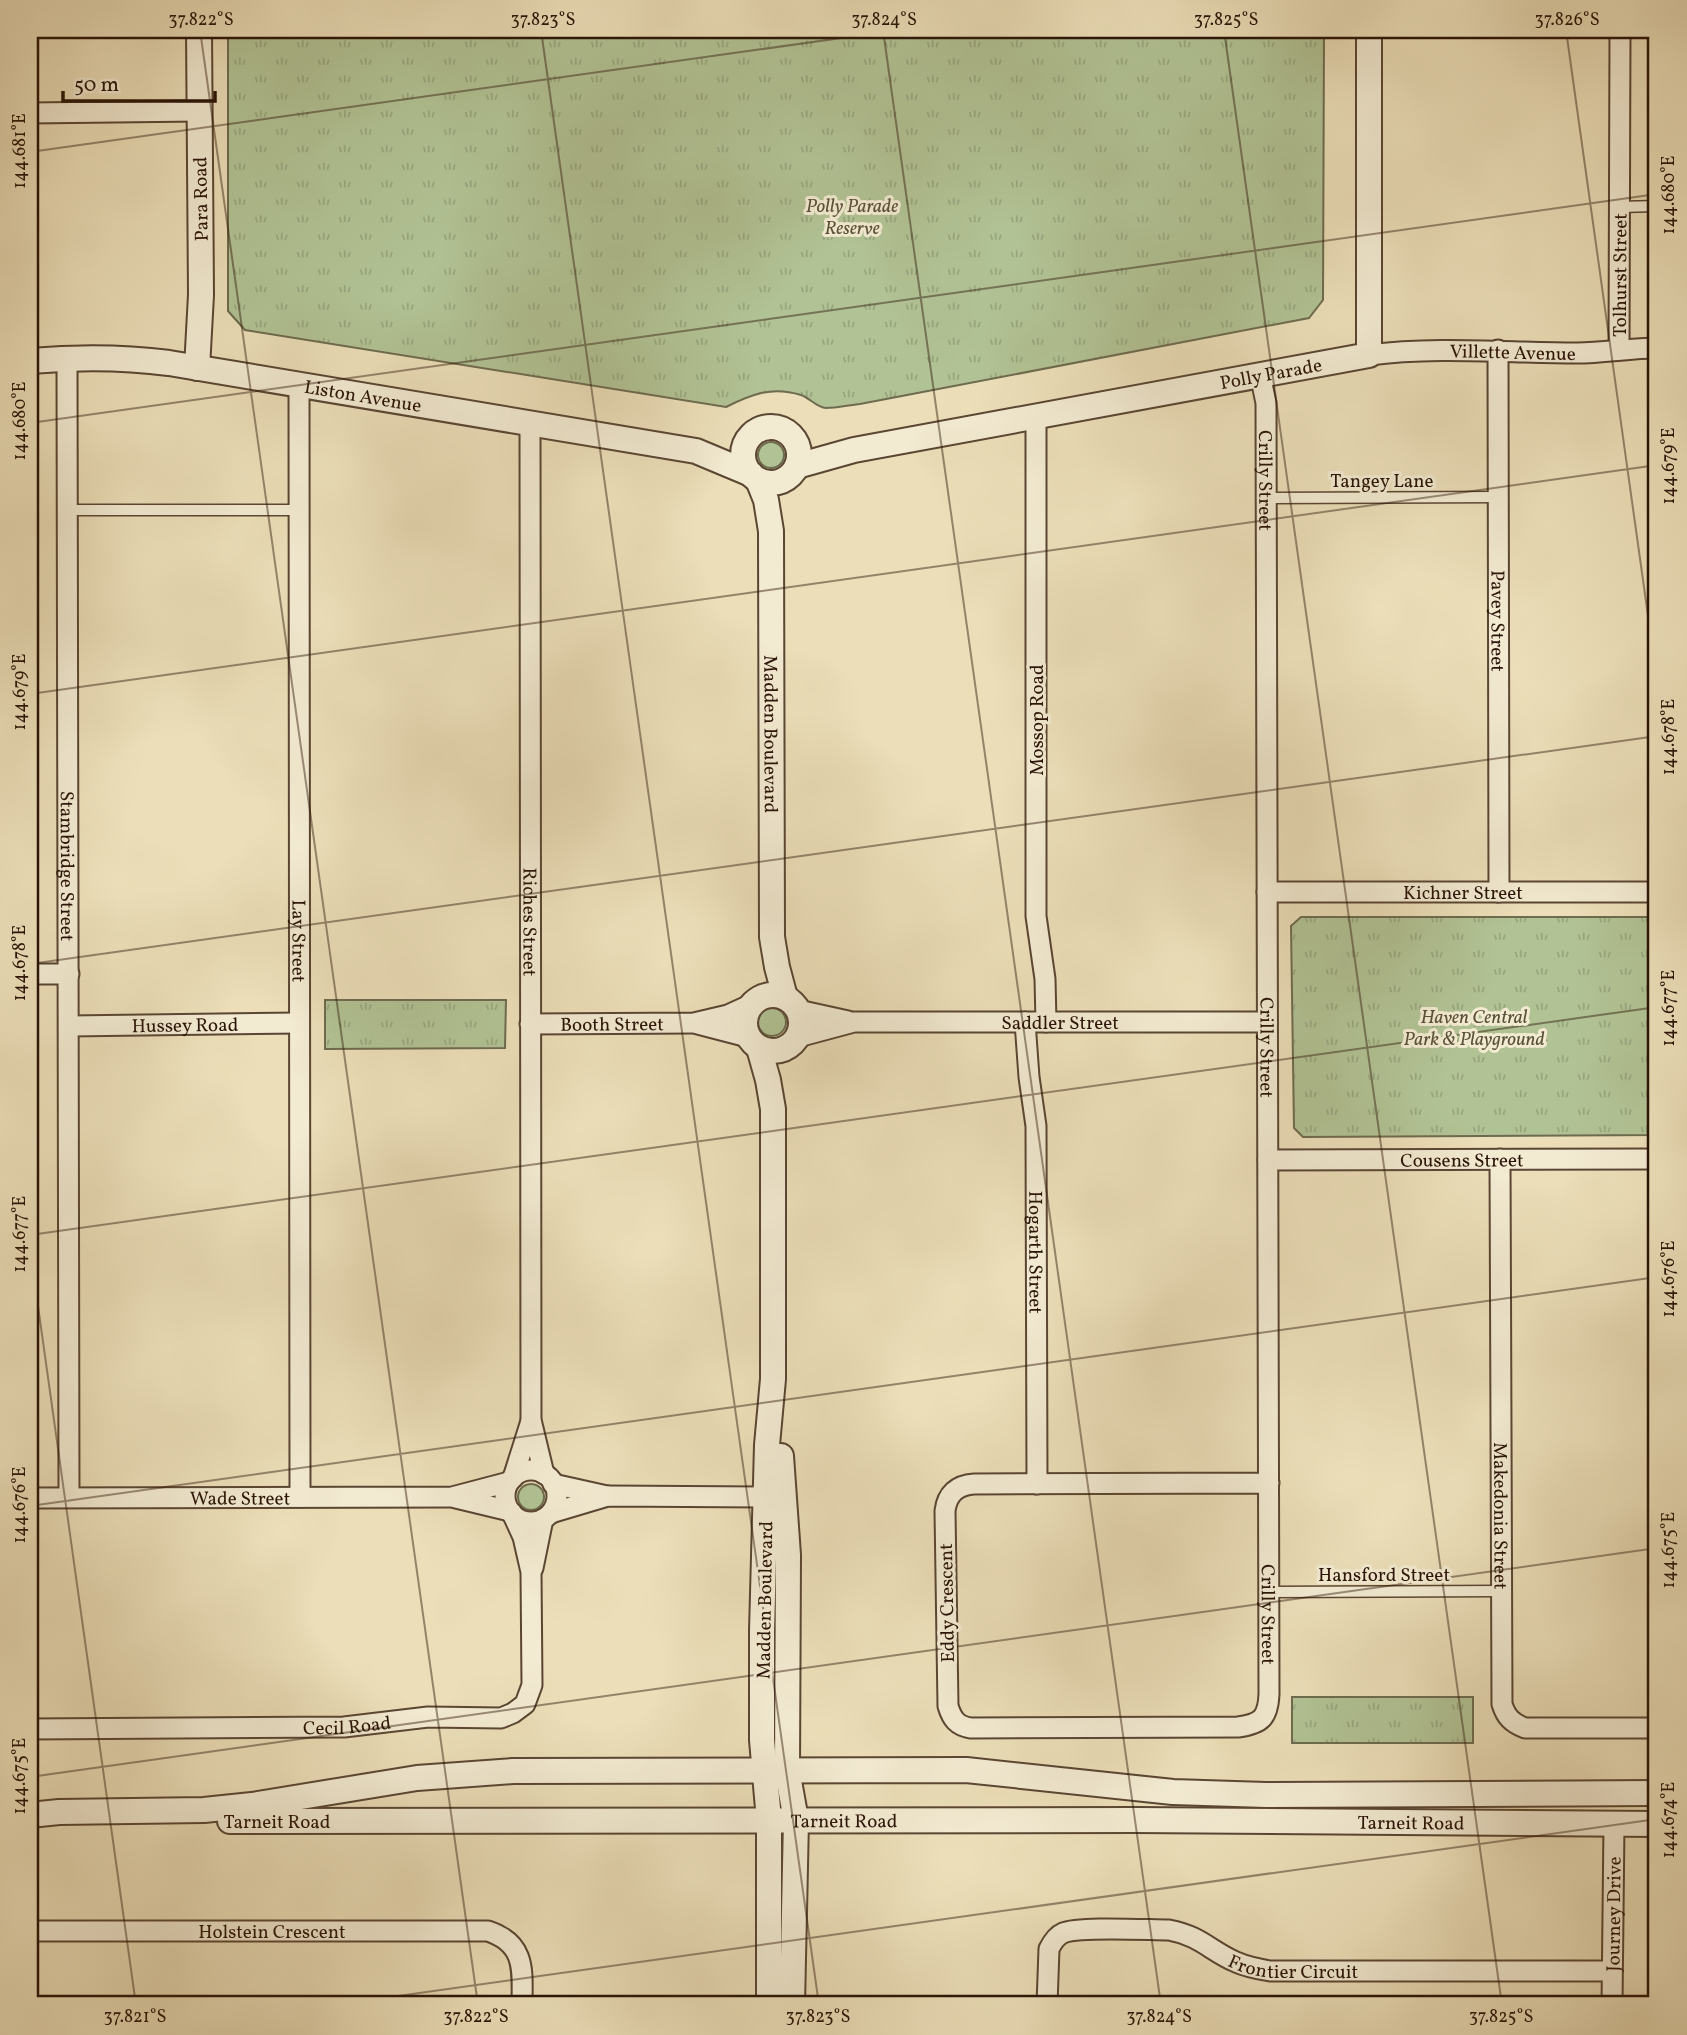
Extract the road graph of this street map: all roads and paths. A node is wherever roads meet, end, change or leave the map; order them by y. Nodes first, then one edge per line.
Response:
1 (199, 30) edge
2 (1369, 30) edge
3 (1620, 30) edge
4 (199, 111) junction
5 (30, 113) edge
6 (1657, 206) edge
7 (1619, 207) junction
8 (1657, 348) edge
9 (1498, 350) junction
10 (1619, 350) junction
11 (1368, 355) junction
12 (67, 358) junction
13 (30, 361) edge
14 (197, 368) junction
15 (1259, 374) junction
16 (299, 386) junction
17 (1036, 417) junction
18 (530, 423) junction
19 (789, 433) junction
20 (748, 439) junction
21 (854, 450) junction
22 (696, 451) junction
23 (791, 473) junction
24 (754, 477) junction
25 (1266, 498) junction
26 (1499, 498) junction
27 (66, 510) junction
28 (298, 510) junction
29 (771, 531) junction
30 (1267, 892) junction
31 (1499, 892) junction
32 (1657, 892) edge
33 (772, 937) junction
34 (30, 974) edge
35 (69, 974) junction
36 (754, 1002) junction
37 (791, 1003) junction
38 (1268, 1021) junction
39 (1025, 1022) junction
40 (1046, 1022) junction
41 (299, 1023) junction
42 (694, 1023) junction
43 (854, 1023) junction
44 (530, 1024) junction
45 (69, 1026) junction
46 (753, 1043) junction
47 (792, 1043) junction
48 (773, 1109) junction
49 (1657, 1158) edge
50 (1500, 1159) junction
51 (1268, 1160) junction
52 (531, 1420) junction
53 (549, 1479) junction
54 (511, 1480) junction
55 (1269, 1483) junction
56 (1037, 1484) junction
57 (608, 1496) junction
58 (69, 1497) junction
59 (300, 1497) junction
60 (452, 1497) junction
61 (775, 1497) junction
62 (30, 1498) edge
63 (511, 1512) junction
64 (547, 1516) junction
65 (531, 1573) junction
66 (1501, 1591) junction
67 (1268, 1592) junction
68 (1263, 1719) joint
69 (1657, 1728) edge
70 (30, 1729) edge
71 (776, 1770) junction
72 (1655, 1793) edge
73 (1362, 1794) junction
74 (30, 1815) edge
75 (30, 1820) edge
76 (769, 1820) junction
77 (796, 1820) junction
78 (1614, 1824) junction
79 (1657, 1824) edge
80 (30, 1931) edge
81 (1612, 1971) junction
82 (522, 2005) edge
83 (769, 2005) edge
84 (792, 2005) edge
85 (1047, 2005) edge
86 (1612, 2005) edge

1 - 4 street, Para Road
2 - 11 street
3 - 7 street, Tolhurst Street
4 - 5 street
4 - 14 street, Para Road
6 - 7 lane
7 - 10 street, Tolhurst Street
8 - 10 street, Villette Avenue
9 - 10 street, Villette Avenue
9 - 11 street, Villette Avenue
9 - 26 street, Pavey Street
11 - 15 street, Polly Parade
12 - 13 street, Liston Avenue
12 - 14 street, Liston Avenue
12 - 27 street, Stambridge Street
14 - 16 street, Liston Avenue
15 - 17 street, Polly Parade
15 - 25 street, Crilly Street
16 - 18 street, Liston Avenue
16 - 28 street, Lay Street
17 - 21 street, Polly Parade
17 - 40 street, Mossop Road
18 - 22 street, Liston Avenue
18 - 44 street, Riches Street
19 - 20 street
19 - 21 street, Polly Parade
19 - 23 street
20 - 22 street, Liston Avenue
20 - 24 street
21 - 23 street, Polly Parade
22 - 24 street, Liston Avenue
23 - 24 street
23 - 29 street, Madden Boulevard
24 - 29 street, Madden Boulevard
25 - 26 lane, Tangey Lane
25 - 30 street, Crilly Street
26 - 31 street, Pavey Street
27 - 28 lane
27 - 35 street, Stambridge Street
28 - 41 street, Lay Street
29 - 33 street, Madden Boulevard
30 - 31 street, Kichner Street
30 - 38 street, Crilly Street
31 - 32 street, Kichner Street
33 - 36 street, Madden Boulevard
33 - 37 street, Madden Boulevard
34 - 35 street
35 - 45 street, Stambridge Street
36 - 37 street
36 - 42 street, Booth Street
36 - 46 street
37 - 43 street, Saddler Street
37 - 47 street
38 - 40 street, Saddler Street
38 - 51 street, Crilly Street
39 - 40 street, Saddler Street
39 - 43 street, Saddler Street
39 - 56 street, Hogarth Street
41 - 45 street, Hussey Road
41 - 59 street, Lay Street
42 - 44 street, Booth Street
42 - 46 street, Booth Street
43 - 47 street, Saddler Street
44 - 52 street, Riches Street
45 - 58 street, Stambridge Street
46 - 47 street
46 - 48 street, Madden Boulevard
47 - 48 street, Madden Boulevard
48 - 61 street, Madden Boulevard
49 - 50 street, Cousens Street
50 - 51 street, Cousens Street
50 - 66 street, Makedonia Street
51 - 55 street, Crilly Street
52 - 53 street, Riches Street
52 - 54 street, Riches Street
53 - 54 street
53 - 57 street
53 - 64 street
54 - 60 street, Wade Street
54 - 63 street
55 - 56 street, Eddy Crescent
55 - 67 street, Crilly Street
56 - 68 street, Eddy Crescent
57 - 61 street
57 - 64 street
58 - 59 street, Wade Street
58 - 62 street, Wade Street
59 - 60 street, Wade Street
60 - 63 street, Wade Street
61 - 71 street, Madden Boulevard
63 - 64 street
63 - 65 street, Cecil Road
64 - 65 street, Cecil Road
65 - 70 street, Cecil Road
66 - 67 lane, Hansford Street
66 - 69 street, Makedonia Street
67 - 68 street, Crilly Street
71 - 73 street
71 - 74 street
71 - 76 street, Madden Boulevard
71 - 77 street
72 - 73 street
72 - 78 street
73 - 78 street
75 - 76 street, Tarneit Road
76 - 77 street, Tarneit Road
76 - 83 street, Madden Boulevard
77 - 78 street, Tarneit Road
77 - 84 street
78 - 79 street, Tarneit Road
78 - 81 street, Journey Drive
80 - 82 street, Holstein Crescent
81 - 85 street, Frontier Circuit
81 - 86 street, Journey Drive

